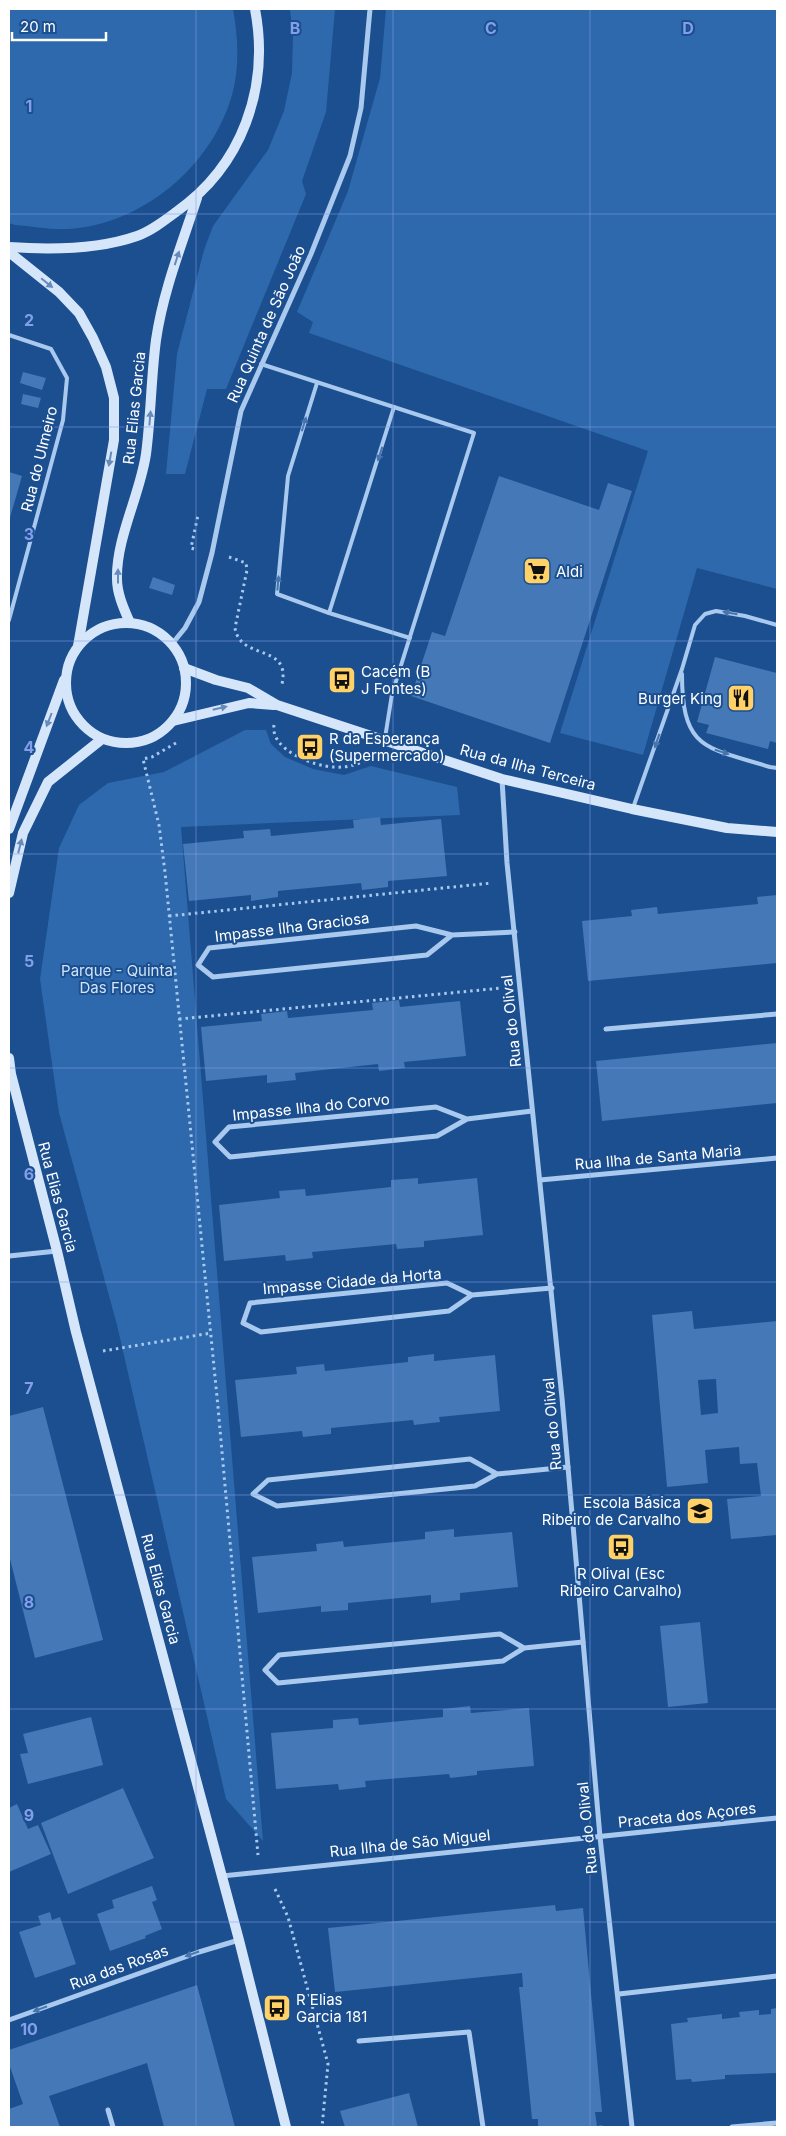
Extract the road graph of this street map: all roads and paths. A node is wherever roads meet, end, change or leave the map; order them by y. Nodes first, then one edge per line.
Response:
1 (255, 9) edge
2 (370, 9) edge
3 (197, 198) junction
4 (9, 247) edge
5 (9, 252) edge
6 (9, 335) edge
7 (261, 364) junction
8 (317, 383) junction
9 (394, 407) junction
10 (222, 555) dead end
11 (329, 613) junction
12 (9, 620) edge
13 (130, 623) junction
14 (777, 625) edge
15 (410, 638) junction
16 (172, 644) junction
17 (78, 646) junction
18 (184, 668) junction
19 (682, 669) junction
20 (66, 674) junction
21 (284, 678) dead end
22 (278, 705) junction
23 (172, 721) junction
24 (264, 724) dead end
25 (102, 739) junction
26 (182, 740) dead end
27 (384, 740) junction
28 (777, 768) edge
29 (502, 779) junction
30 (632, 809) junction
31 (9, 829) edge
32 (777, 832) edge
33 (509, 881) junction
34 (9, 893) edge
35 (169, 916) junction
36 (515, 932) junction
37 (452, 935) junction
38 (520, 987) junction
39 (777, 1014) edge
40 (179, 1019) junction
41 (606, 1029) dead end
42 (9, 1058) edge
43 (532, 1112) junction
44 (467, 1119) junction
45 (777, 1158) edge
46 (540, 1180) junction
47 (57, 1251) junction
48 (9, 1256) edge
49 (552, 1288) junction
50 (472, 1295) junction
51 (211, 1333) junction
52 (100, 1351) dead end
53 (568, 1467) junction
54 (498, 1474) junction
55 (583, 1642) junction
56 (524, 1648) junction
57 (777, 1818) edge
58 (600, 1837) junction
59 (257, 1853) dead end
60 (222, 1876) junction
61 (282, 1904) dead end
62 (239, 1940) junction
63 (777, 1976) edge
64 (618, 1994) junction
65 (9, 2020) edge
66 (359, 2041) dead end
67 (108, 2110) dead end
68 (777, 2123) edge
69 (113, 2127) edge
70 (286, 2127) edge
71 (322, 2127) edge
72 (483, 2127) edge
73 (632, 2127) edge
74 (732, 2127) edge

1 - 3 street, Rua Elias Garcia
2 - 7 street, Rua Quinta de São João
3 - 4 street, Rua Elias Garcia
13 -> 3 street, Rua Elias Garcia
5 -> 17 street, Rua Elias Garcia
6 - 12 lane, Rua do Ulmeiro
7 - 8 lane
7 - 16 street, Rua Quinta de São João
8 - 9 lane
11 -> 8 lane
9 -> 11 lane
9 - 15 lane
10 - 21 path
11 - 15 lane
13 - 16 street
13 - 17 street
14 -> 19 lane
15 - 27 lane
16 - 18 street
17 - 20 street
18 - 22 street, Rua da Ilha Terceira
18 - 23 street
19 -> 28 lane
19 -> 30 lane
20 - 25 street
20 -> 31 street
23 -> 22 street, Rua da Ilha Terceira
22 - 27 street, Rua da Ilha Terceira
23 - 25 street
24 - 27 path
34 -> 25 street
26 - 35 path
27 - 29 street, Rua da Ilha Terceira
29 - 30 street, Rua da Ilha Terceira
29 - 33 street, Rua do Olival
30 - 32 street, Rua da Ilha Terceira
33 - 35 path
33 - 36 street, Rua do Olival
35 - 40 path
36 - 37 street, Impasse Ilha Graciosa
36 - 38 street, Rua do Olival
37 - 37 street, Impasse Ilha Graciosa
38 - 40 path
38 - 43 street, Rua do Olival
39 - 41 street
40 - 51 path
42 - 47 street, Rua Elias Garcia
43 - 44 street, Impasse Ilha do Corvo
43 - 46 street, Rua do Olival
44 - 44 street, Impasse Ilha do Corvo
45 - 46 street, Rua Ilha de Santa Maria
46 - 49 street, Rua do Olival
47 - 48 street
47 - 60 street, Rua Elias Garcia
49 - 50 street, Impasse Cidade da Horta
49 - 53 street, Rua do Olival
50 - 50 street, Impasse Cidade da Horta
51 - 52 path
51 - 59 path
53 - 54 street
53 - 55 street, Rua do Olival
54 - 54 street
55 - 56 street
55 - 58 street, Rua do Olival
56 - 56 street
57 - 58 street, Praceta dos Açores
58 - 60 street, Rua Ilha de São Miguel
58 - 64 street, Rua do Olival
60 - 62 street, Rua Elias Garcia
61 - 71 path
62 -> 65 street, Rua das Rosas
62 - 70 street, Rua Elias Garcia
63 - 64 street
64 - 73 street, Rua do Olival
66 - 72 street
67 - 69 street
68 - 74 street

